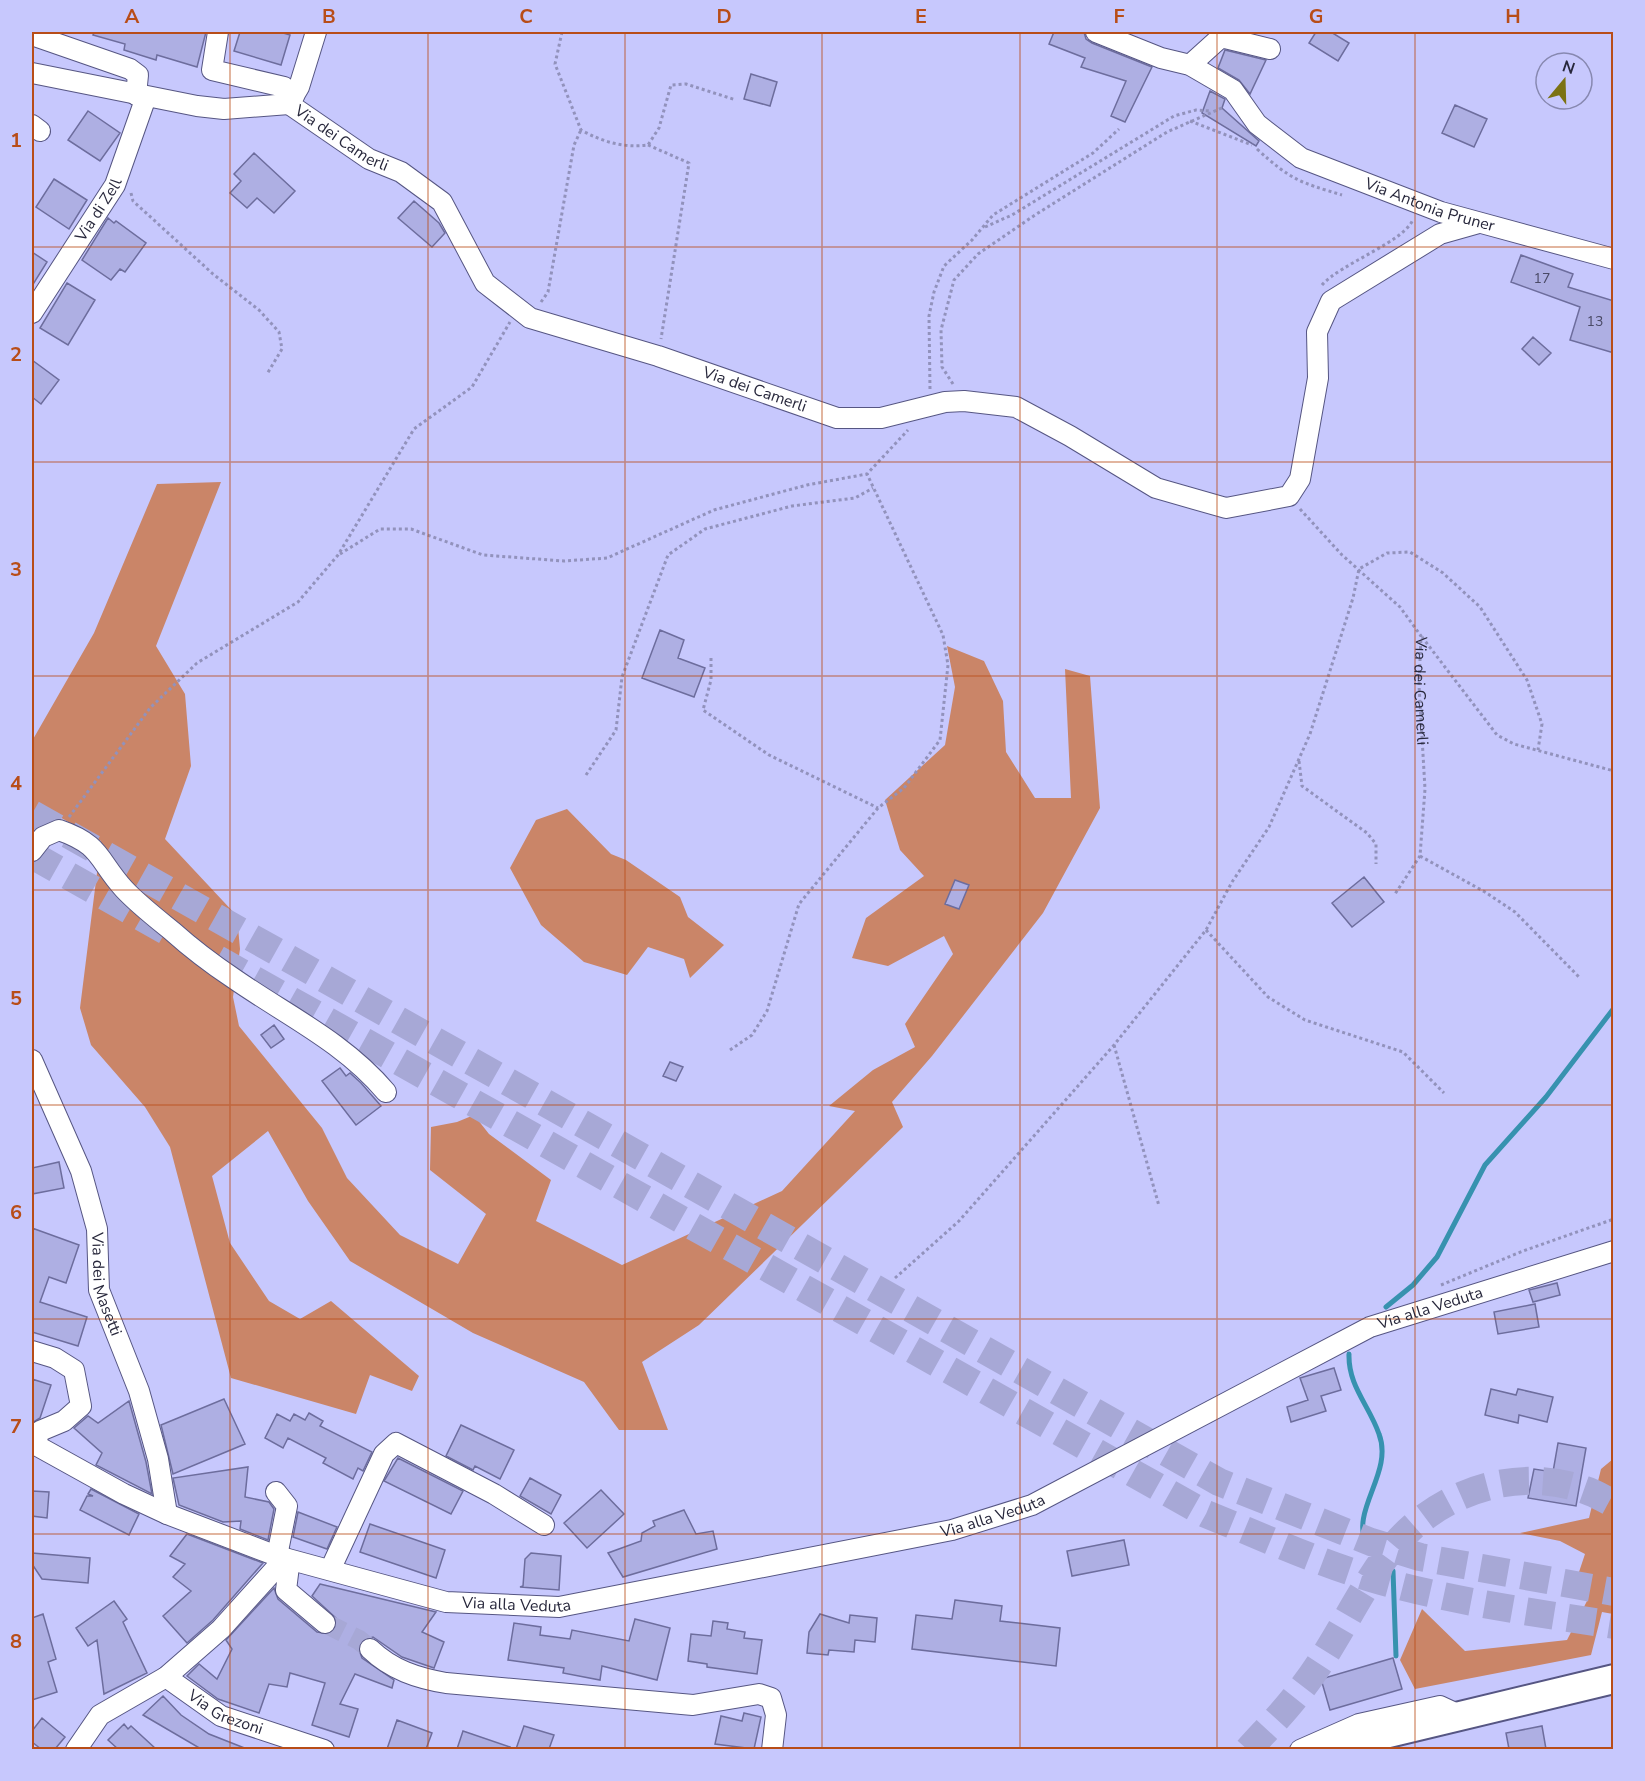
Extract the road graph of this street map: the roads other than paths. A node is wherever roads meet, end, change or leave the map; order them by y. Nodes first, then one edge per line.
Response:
1 (218, 32) edge
2 (302, 32) edge
3 (316, 32) edge
4 (1096, 32) edge
5 (32, 35) edge
6 (1270, 49) dead end
7 (1190, 65) junction
8 (32, 73) edge
9 (141, 96) junction
10 (294, 96) junction
11 (1479, 223) junction
12 (1614, 259) edge
13 (32, 313) edge
14 (32, 851) edge
15 (32, 1060) edge
16 (386, 1092) dead end
17 (1614, 1251) edge
18 (32, 1351) edge
19 (33, 1443) edge
20 (276, 1492) dead end
21 (167, 1514) junction
22 (544, 1525) dead end
23 (281, 1557) junction
24 (330, 1570) junction
25 (326, 1623) tunnel mouth
26 (370, 1649) tunnel mouth
27 (166, 1677) junction
28 (1614, 1679) edge
29 (1460, 1716) junction
30 (76, 1749) edge
31 (324, 1749) edge
32 (772, 1749) edge
33 (1300, 1749) edge
34 (1345, 1749) edge

1 - 10 street, Via dei Camerli
2 - 10 street
3 - 10 street
4 - 7 street, Via Antonia Pruner
5 - 9 street
6 - 7 street
7 - 11 street, Via Antonia Pruner
8 - 9 street
9 - 10 street
9 - 13 street, Via di Zell
10 - 11 street, Via dei Camerli
11 - 12 street, Via Antonia Pruner
14 - 16 street
15 - 21 street, Via dei Masetti
17 - 24 street, Via alla Veduta
18 - 19 street, Via alla Veduta
19 - 21 street, Via alla Veduta
20 - 23 street
21 - 23 street, Via alla Veduta
22 - 24 street
23 - 24 street, Via alla Veduta
23 - 25 street
23 - 27 street, Via Grezoni
26 - 32 street
27 - 30 street, Via Grezoni
27 - 31 street, Via Grezoni
28 - 29 highway
29 - 33 street
29 - 34 highway

